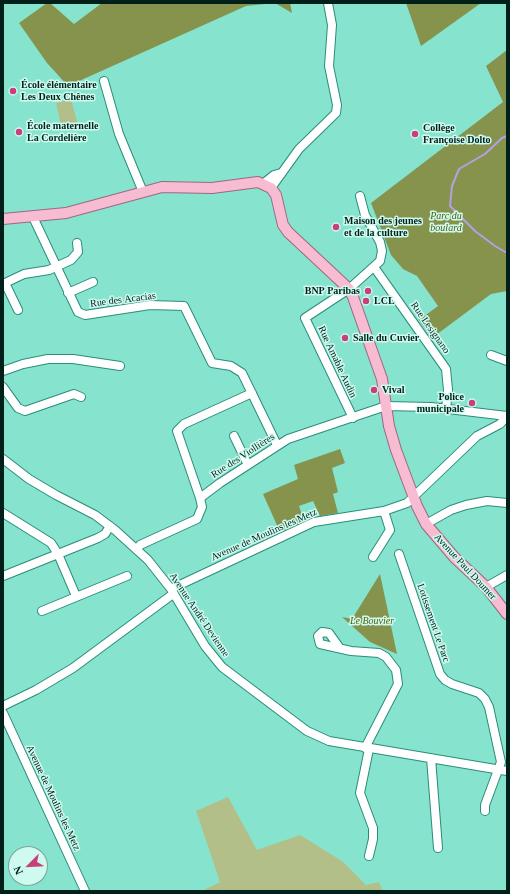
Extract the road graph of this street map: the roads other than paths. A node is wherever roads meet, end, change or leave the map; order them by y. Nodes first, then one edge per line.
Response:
1 (328, 3) edge
2 (104, 81) dead end
3 (268, 185) junction
4 (143, 192) junction
5 (360, 196) dead end
6 (33, 217) junction
7 (3, 219) edge
8 (77, 243) dead end
9 (374, 267) junction
10 (56, 268) junction
11 (93, 282) dead end
12 (4, 283) edge
13 (349, 289) junction
14 (68, 293) junction
15 (18, 310) dead end
16 (491, 355) dead end
17 (507, 361) edge
18 (120, 366) dead end
19 (3, 371) edge
20 (3, 388) edge
21 (252, 393) junction
22 (81, 397) dead end
23 (386, 406) junction
24 (446, 409) junction
25 (507, 416) edge
26 (353, 418) junction
27 (234, 436) dead end
28 (277, 445) junction
29 (3, 459) edge
30 (248, 465) junction
31 (200, 498) junction
32 (414, 498) junction
33 (507, 503) edge
34 (384, 511) junction
35 (3, 513) edge
36 (426, 524) junction
37 (110, 526) junction
38 (137, 550) junction
39 (58, 554) junction
40 (399, 554) dead end
41 (373, 557) dead end
42 (507, 574) edge
43 (3, 576) edge
44 (127, 576) dead end
45 (486, 587) junction
46 (172, 591) junction
47 (76, 596) junction
48 (42, 612) dead end
49 (507, 614) edge
50 (339, 647) dead end
51 (3, 706) edge
52 (3, 713) edge
53 (367, 748) junction
54 (431, 758) junction
55 (503, 770) edge
56 (485, 811) dead end
57 (438, 848) dead end
58 (369, 856) dead end
59 (85, 891) edge

1 - 3 street
2 - 4 street
3 - 4 main road
3 - 13 main road
4 - 6 main road
5 - 9 street
6 - 7 main road
6 - 10 street, Rue des Acacias
8 - 10 street
9 - 13 street, Rue Amable Audin
9 - 24 street, Rue Lesignano
10 - 12 street
10 - 14 street, Rue des Acacias
11 - 14 street, Rue des Acacias
12 - 15 street
13 - 23 main road, Avenue Paul Doumer
13 - 26 street, Rue Amable Audin
14 - 21 street, Rue des Acacias
16 - 17 street
18 - 19 street
20 - 22 street
21 - 28 street, Rue des Acacias
21 - 31 street
23 - 24 street
23 - 26 street, Rue des Viollières
23 - 32 main road, Avenue Paul Doumer
24 - 25 street
25 - 32 street, Avenue de Moulins les Metz
26 - 28 street, Rue des Viollières
27 - 30 street
28 - 30 street, Rue des Viollières
29 - 37 street, Avenue André Devienne
30 - 31 street, Rue des Viollières
31 - 38 street
32 - 34 street, Avenue de Moulins les Metz
32 - 36 main road, Avenue Paul Doumer
33 - 36 street
34 - 41 street
34 - 46 street, Avenue de Moulins les Metz
35 - 39 street
36 - 45 main road, Avenue Paul Doumer
37 - 38 street, Avenue André Devienne
37 - 39 street
38 - 46 street, Avenue André Devienne
39 - 43 street
39 - 47 street
40 - 55 street, Lotissement Le Parc
42 - 45 street
44 - 47 street
45 - 49 main road, Avenue Paul Doumer
46 - 51 street, Avenue de Moulins les Metz
46 - 53 street, Avenue André Devienne
47 - 48 street
50 - 53 street
52 - 59 street, Avenue de Moulins les Metz
53 - 54 street, Avenue André Devienne
53 - 58 street
54 - 55 street, Avenue André Devienne
54 - 57 street
55 - 56 street, Lotissement Le Parc

